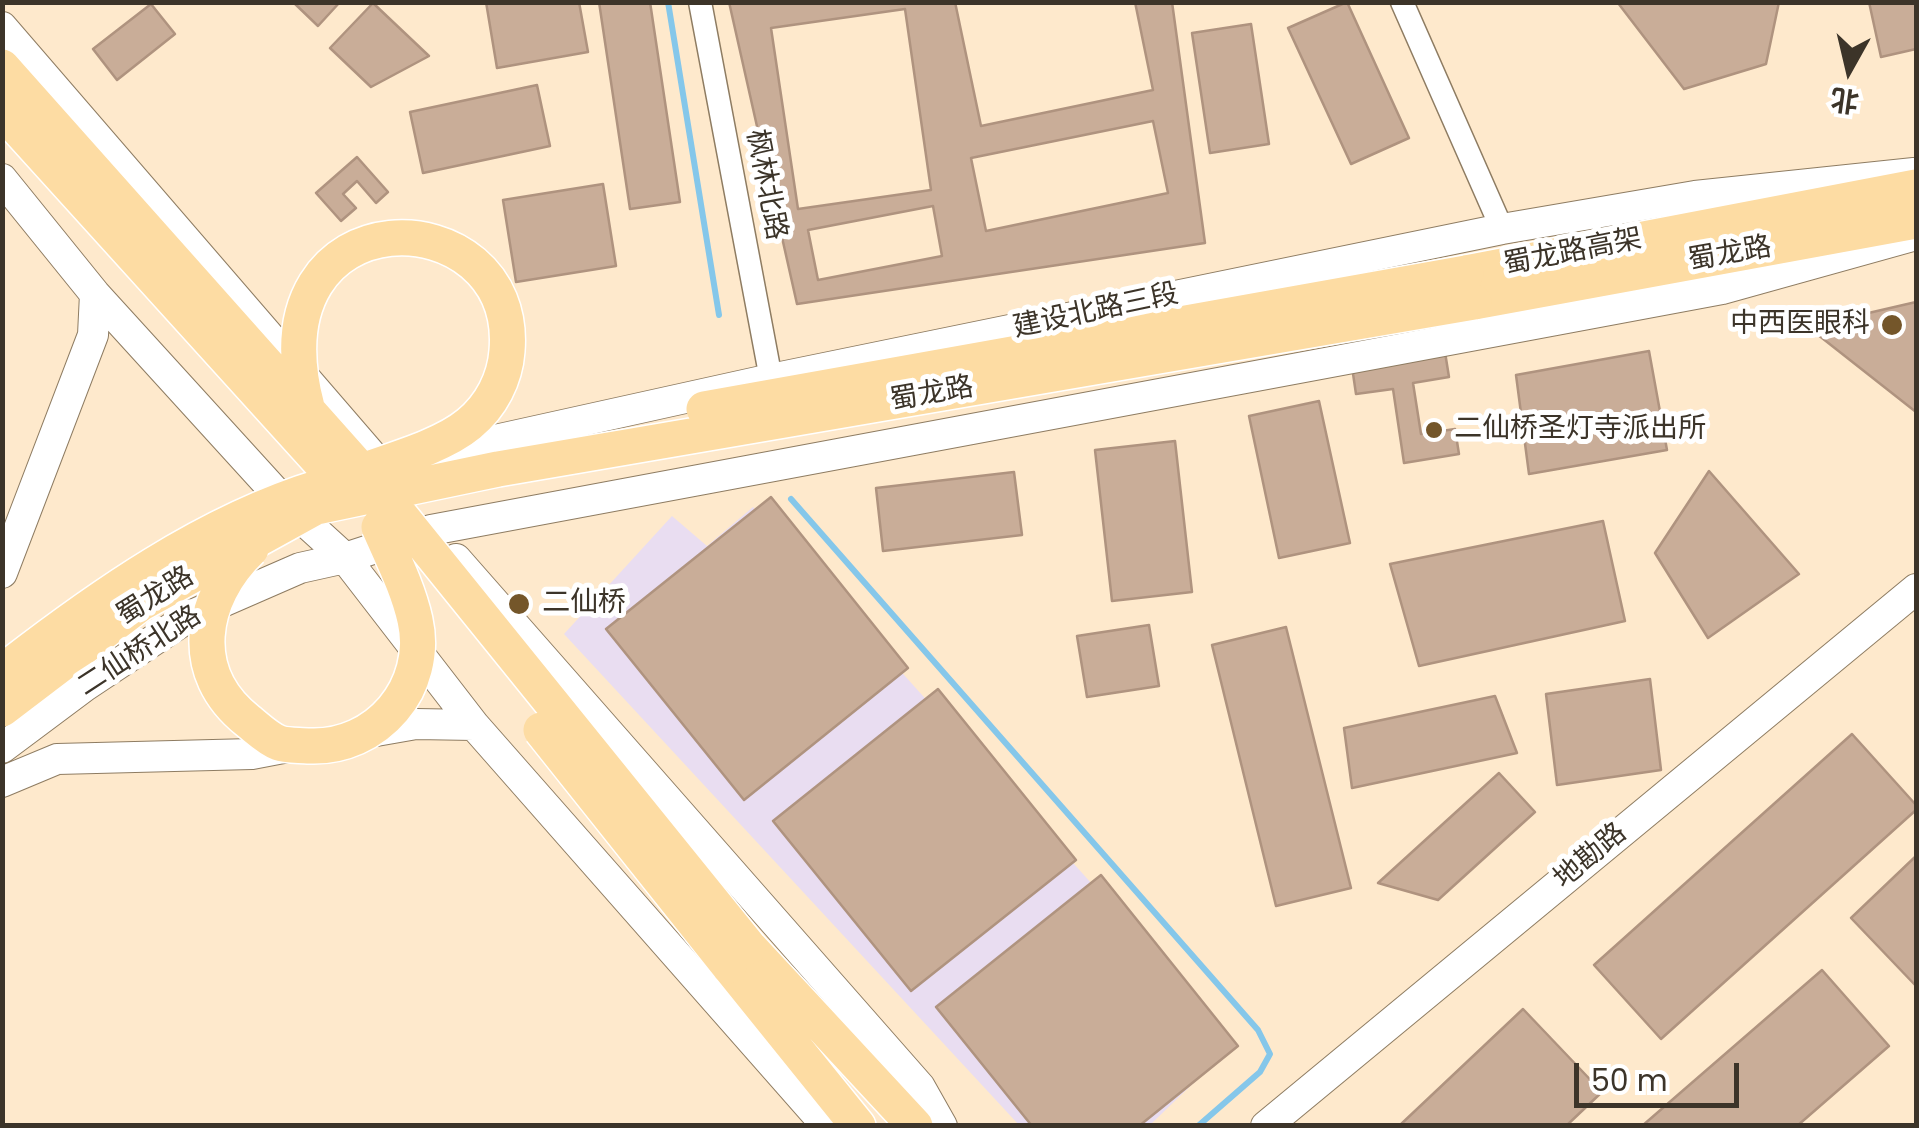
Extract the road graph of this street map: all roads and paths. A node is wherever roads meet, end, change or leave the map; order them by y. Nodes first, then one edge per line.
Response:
1 (700, 2) edge
2 (1402, 2) edge
3 (2, 27) edge
4 (2, 68) edge
5 (2, 111) edge
6 (1916, 173) edge
7 (2, 179) edge
8 (1916, 187) edge
9 (1916, 220) edge
10 (1502, 229) junction
11 (1916, 235) edge
12 (1470, 288) junction
13 (95, 294) junction
14 (771, 379) junction
15 (307, 408) junction
16 (328, 484) junction
17 (376, 496) junction
18 (289, 507) junction
19 (430, 530) junction
20 (344, 558) junction
21 (2, 573) edge
22 (1916, 588) edge
23 (2, 672) edge
24 (2, 690) edge
25 (2, 708) edge
26 (474, 725) junction
27 (2, 748) edge
28 (2, 782) edge
29 (739, 956) junction
30 (827, 1126) edge
31 (858, 1126) edge
32 (914, 1126) edge
33 (942, 1126) edge
34 (1266, 1126) edge

1 - 14 street, 枫林北路
2 - 10 street
3 - 17 main road
4 - 15 main road, bridge
5 - 17 main road, bridge
6 - 10 main road, 建设北路三段
7 - 13 main road
8 - 12 main road, 蜀龙路高架
9 - 12 main road, 蜀龙路
10 - 14 main road, 建设北路三段
11 - 19 main road
12 - 16 main road, 蜀龙路, bridge
12 - 17 main road, 蜀龙路, bridge
13 - 18 main road
13 - 21 main road
14 - 17 main road, 建设北路三段
15 - 16 main road, bridge
15 - 29 main road, bridge
16 - 23 main road, 蜀龙路, bridge
17 - 17 main road, bridge
17 - 18 main road, 建设北路三段
17 - 19 main road
17 - 25 main road, 蜀龙路, bridge
17 - 29 main road, bridge
18 - 20 main road
18 - 24 main road, 二仙桥北路
19 - 20 main road
19 - 33 main road
20 - 26 main road
20 - 27 main road, 二仙桥北路
22 - 34 main road, 地勘路
26 - 28 main road
26 - 30 main road
29 - 31 main road
29 - 32 main road

